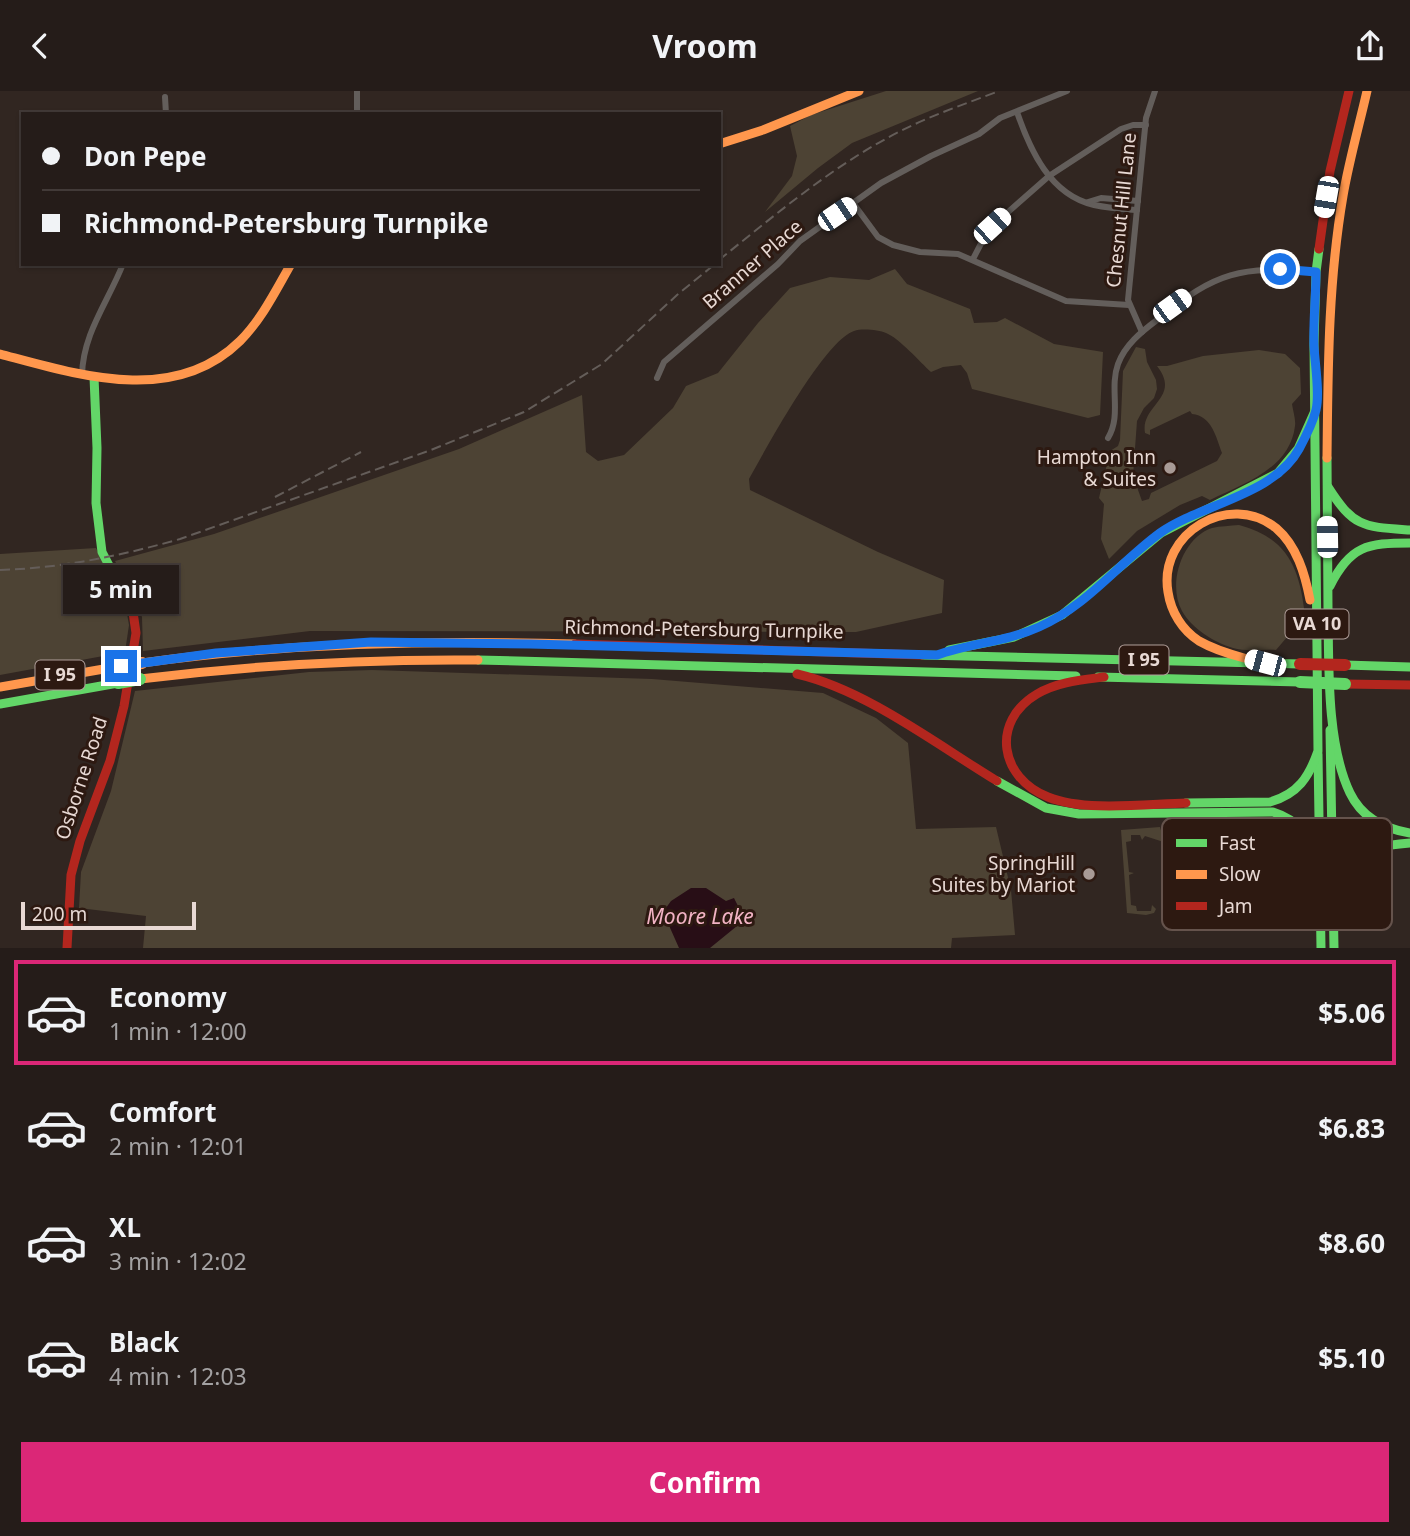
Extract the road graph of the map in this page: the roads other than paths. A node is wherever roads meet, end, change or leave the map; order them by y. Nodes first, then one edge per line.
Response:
1 (357, 91) edge
2 (859, 91) edge
3 (1066, 91) edge
4 (1155, 91) edge
5 (1349, 91) edge
6 (1367, 91) edge
7 (165, 97) dead end
8 (166, 112) edge
9 (357, 112) edge
10 (1017, 112) junction
11 (1146, 125) junction
12 (721, 142) edge
13 (1049, 176) junction
14 (1138, 201) junction
15 (853, 203) junction
16 (1087, 203) junction
17 (1137, 210) junction
18 (1318, 248) junction
19 (974, 259) junction
20 (122, 266) edge
21 (290, 266) edge
22 (1333, 270) junction
23 (1316, 272) junction
24 (1331, 295) junction
25 (1129, 305) junction
26 (1142, 331) junction
27 (0, 354) edge
28 (88, 376) junction
29 (657, 378) dead end
30 (1316, 409) junction
31 (1108, 437) dead end
32 (1326, 484) junction
33 (1410, 530) edge
34 (1410, 543) edge
35 (1328, 590) junction
36 (1317, 651) junction
37 (937, 655) junction
38 (1265, 663) junction
39 (769, 667) junction
40 (1410, 667) edge
41 (1104, 677) junction
42 (1381, 685) junction
43 (1410, 685) edge
44 (0, 687) edge
45 (1410, 692) edge
46 (1329, 695) junction
47 (0, 704) edge
48 (1318, 751) junction
49 (1292, 818) edge
50 (1319, 818) edge
51 (1331, 818) edge
52 (1371, 818) edge
53 (1392, 830) edge
54 (1410, 832) edge
55 (1410, 843) edge
56 (1392, 844) edge
57 (1322, 930) edge
58 (1333, 930) edge
59 (67, 948) edge
60 (1322, 948) edge
61 (1334, 948) edge

1 - 9 street
2 - 12 main road
3 - 10 street, Branner Place
4 - 11 street, Chesnut Hill Lane
5 - 18 main road, VA 10
6 - 22 main road, VA 10
7 - 8 street
10 - 13 street
10 - 15 street, Branner Place
11 - 13 street
11 - 14 street, Chesnut Hill Lane
13 - 16 street
13 - 19 street
14 - 16 street
14 - 17 street, Chesnut Hill Lane
15 - 19 street
15 - 29 street, Branner Place
16 - 17 street
17 - 25 street, Chesnut Hill Lane
18 - 22 main road
18 - 23 main road, VA 10
19 - 25 street
20 - 28 street
21 - 28 main road
22 - 24 main road, VA 10
23 - 24 main road
23 - 26 street
23 - 30 main road, VA 10
24 - 32 main road, VA 10
25 - 26 street, Chesnut Hill Lane
26 - 31 street
27 - 28 main road
28 - 59 main road, Osborne Road
30 - 36 main road, VA 10
30 - 37 main road
32 - 33 main road
32 - 35 main road, VA 10
34 - 35 main road
35 - 46 main road, VA 10
36 - 38 main road
36 - 48 main road, VA 10
37 - 38 main road, Richmond-Petersburg Turnpike / I 95
37 - 44 main road, Richmond-Petersburg Turnpike / I 95, bridge
38 - 40 main road, Richmond-Petersburg Turnpike / I 95, bridge
39 - 41 main road, Richmond-Petersburg Turnpike / I 95
39 - 47 main road, Richmond-Petersburg Turnpike / I 95, bridge
39 - 49 main road
41 - 42 main road, Richmond-Petersburg Turnpike / I 95, bridge
41 - 48 main road
42 - 43 main road, Richmond-Petersburg Turnpike / I 95
42 - 45 main road
46 - 51 main road, VA 10
46 - 52 main road
48 - 50 main road, VA 10
53 - 54 main road
55 - 56 main road
57 - 60 main road, VA 10
58 - 61 main road, VA 10

